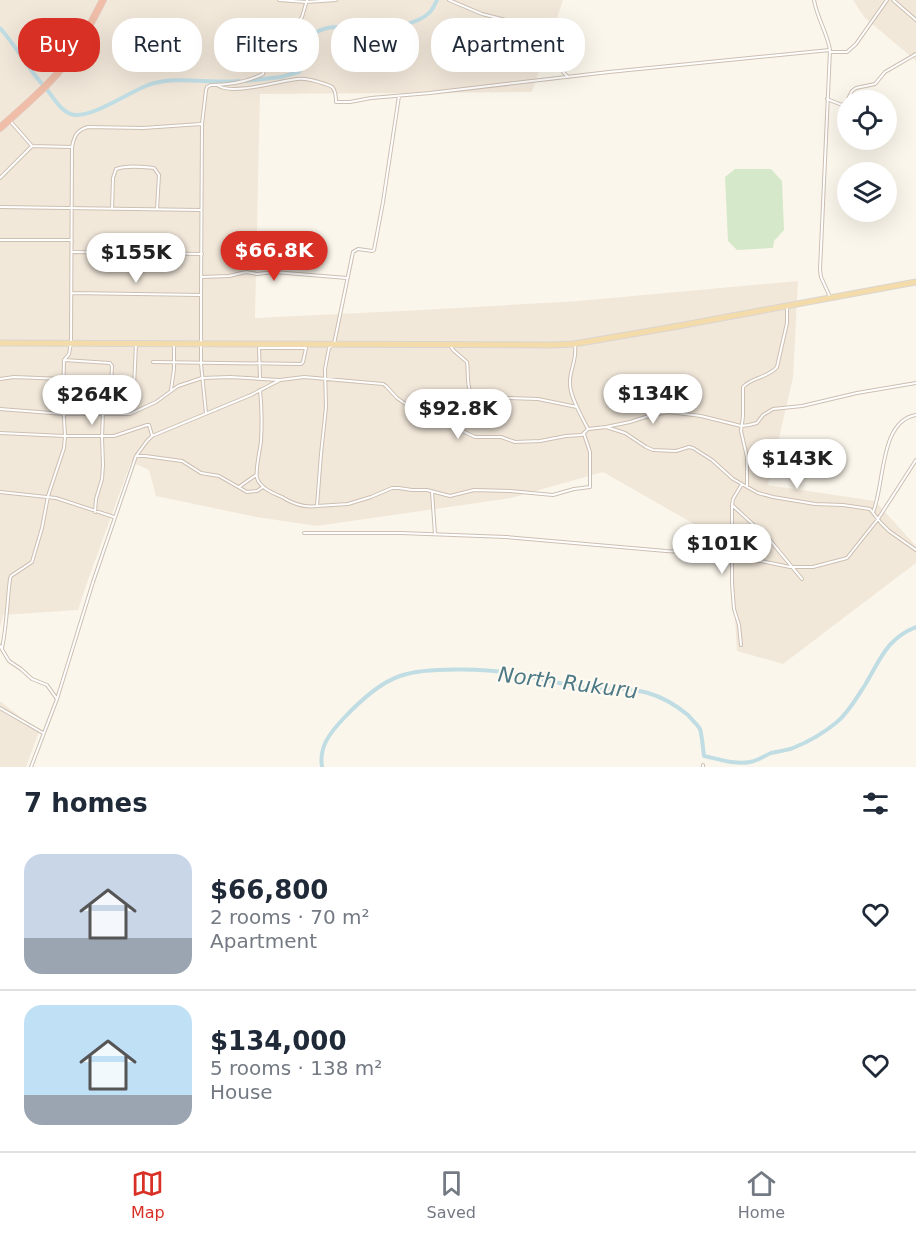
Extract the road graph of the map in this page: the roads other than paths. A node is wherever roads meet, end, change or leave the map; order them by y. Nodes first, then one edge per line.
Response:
1 (103, 0) edge
2 (279, 0) edge
3 (336, 0) edge
4 (449, 0) edge
5 (814, 0) edge
6 (887, 0) edge
7 (893, 0) edge
8 (306, 1) edge
9 (916, 20) edge
10 (830, 51) junction
11 (916, 54) edge
12 (568, 77) junction
13 (217, 85) junction
14 (399, 96) junction
15 (827, 99) junction
16 (9, 120) junction
17 (201, 124) junction
18 (0, 128) edge
19 (33, 146) junction
20 (72, 147) junction
21 (0, 178) edge
22 (0, 207) edge
23 (72, 209) junction
24 (112, 209) junction
25 (157, 209) junction
26 (202, 210) junction
27 (0, 240) edge
28 (72, 240) junction
29 (72, 252) junction
30 (202, 254) junction
31 (201, 277) junction
32 (347, 278) junction
33 (916, 282) edge
34 (72, 293) junction
35 (201, 295) junction
36 (830, 297) junction
37 (787, 306) junction
38 (0, 343) edge
39 (71, 344) junction
40 (136, 344) junction
41 (174, 344) junction
42 (201, 344) junction
43 (334, 344) junction
44 (574, 344) junction
45 (450, 345) junction
46 (259, 346) junction
47 (64, 360) junction
48 (153, 362) dead end
49 (173, 363) junction
50 (260, 363) junction
51 (201, 364) junction
52 (202, 378) junction
53 (260, 378) junction
54 (0, 379) edge
55 (63, 379) junction
56 (326, 379) junction
57 (280, 380) junction
58 (916, 383) edge
59 (64, 387) junction
60 (104, 387) junction
61 (111, 387) junction
62 (171, 390) junction
63 (261, 390) junction
64 (577, 407) junction
65 (0, 409) edge
66 (206, 413) junction
67 (64, 414) junction
68 (104, 414) junction
69 (916, 415) edge
70 (741, 426) junction
71 (606, 427) junction
72 (588, 429) junction
73 (0, 433) edge
74 (584, 434) junction
75 (65, 436) junction
76 (152, 436) junction
77 (102, 437) junction
78 (136, 456) junction
79 (916, 460) edge
80 (256, 475) junction
81 (742, 484) junction
82 (747, 486) junction
83 (239, 487) junction
84 (263, 487) junction
85 (432, 491) junction
86 (0, 492) edge
87 (48, 496) junction
88 (732, 505) junction
89 (317, 506) junction
90 (96, 512) junction
91 (873, 512) junction
92 (114, 517) junction
93 (878, 519) junction
94 (304, 533) dead end
95 (435, 534) junction
96 (916, 550) edge
97 (731, 555) junction
98 (792, 567) junction
99 (802, 579) dead end
100 (741, 645) dead end
101 (1, 647) edge
102 (57, 699) junction
103 (0, 708) edge
104 (43, 733) junction
105 (31, 767) edge

1 - 16 highway
2 - 8 street
3 - 8 street
4 - 12 street
5 - 10 street
6 - 10 street
7 - 9 street
8 - 13 street
10 - 12 street
10 - 15 street
11 - 15 street
12 - 14 street
13 - 14 street
13 - 17 street
14 - 32 street
15 - 36 street
16 - 18 highway
16 - 19 street
17 - 20 street
17 - 26 street
19 - 20 street
19 - 21 street
20 - 23 street
22 - 23 street
23 - 24 street
23 - 28 street
24 - 25 street
24 - 25 street
25 - 26 street
26 - 30 street
27 - 28 street
28 - 29 street
29 - 30 street
29 - 34 street
30 - 31 street
31 - 32 street
31 - 35 street
32 - 43 street
33 - 36 main road
34 - 35 street
34 - 39 street
35 - 42 street
36 - 37 main road
37 - 44 main road
37 - 70 street
38 - 39 main road
39 - 40 main road
39 - 47 street
40 - 41 main road
40 - 61 street
41 - 42 main road
41 - 49 street
42 - 46 main road
42 - 51 street
43 - 45 main road
43 - 46 main road
43 - 56 street
44 - 45 main road
44 - 64 street
45 - 64 street
46 - 50 street
46 - 50 street
47 - 55 street
47 - 61 street
48 - 49 street
49 - 51 street
49 - 62 street
50 - 51 street
50 - 53 street
51 - 52 street
52 - 53 street
52 - 62 street
52 - 66 street
53 - 57 street
54 - 55 street
55 - 59 street
56 - 57 street
56 - 74 street
56 - 89 street
57 - 63 street
58 - 70 street
59 - 60 street
59 - 67 street
60 - 61 street
60 - 68 street
62 - 68 street
63 - 66 street
63 - 80 street
64 - 72 street
65 - 67 street
66 - 76 street
67 - 68 street
67 - 75 street
68 - 77 street
69 - 91 street
70 - 71 street
70 - 82 street
71 - 72 street
71 - 81 street
72 - 74 street
73 - 75 street
74 - 85 street
75 - 77 street
75 - 87 street
76 - 77 street
76 - 78 street
77 - 90 street
78 - 83 street
78 - 92 street
79 - 93 street
80 - 83 street
80 - 84 street
81 - 82 street
81 - 88 street
82 - 91 street
83 - 84 street
84 - 89 street
85 - 89 street
85 - 95 street
86 - 87 street
87 - 90 street
87 - 101 street
88 - 97 street
88 - 98 street
90 - 92 street
91 - 93 street
92 - 102 street
93 - 96 street
93 - 98 street
94 - 95 street
95 - 97 street
97 - 98 street
97 - 100 street
98 - 99 street
101 - 102 street
102 - 104 street
103 - 104 street
104 - 105 street

